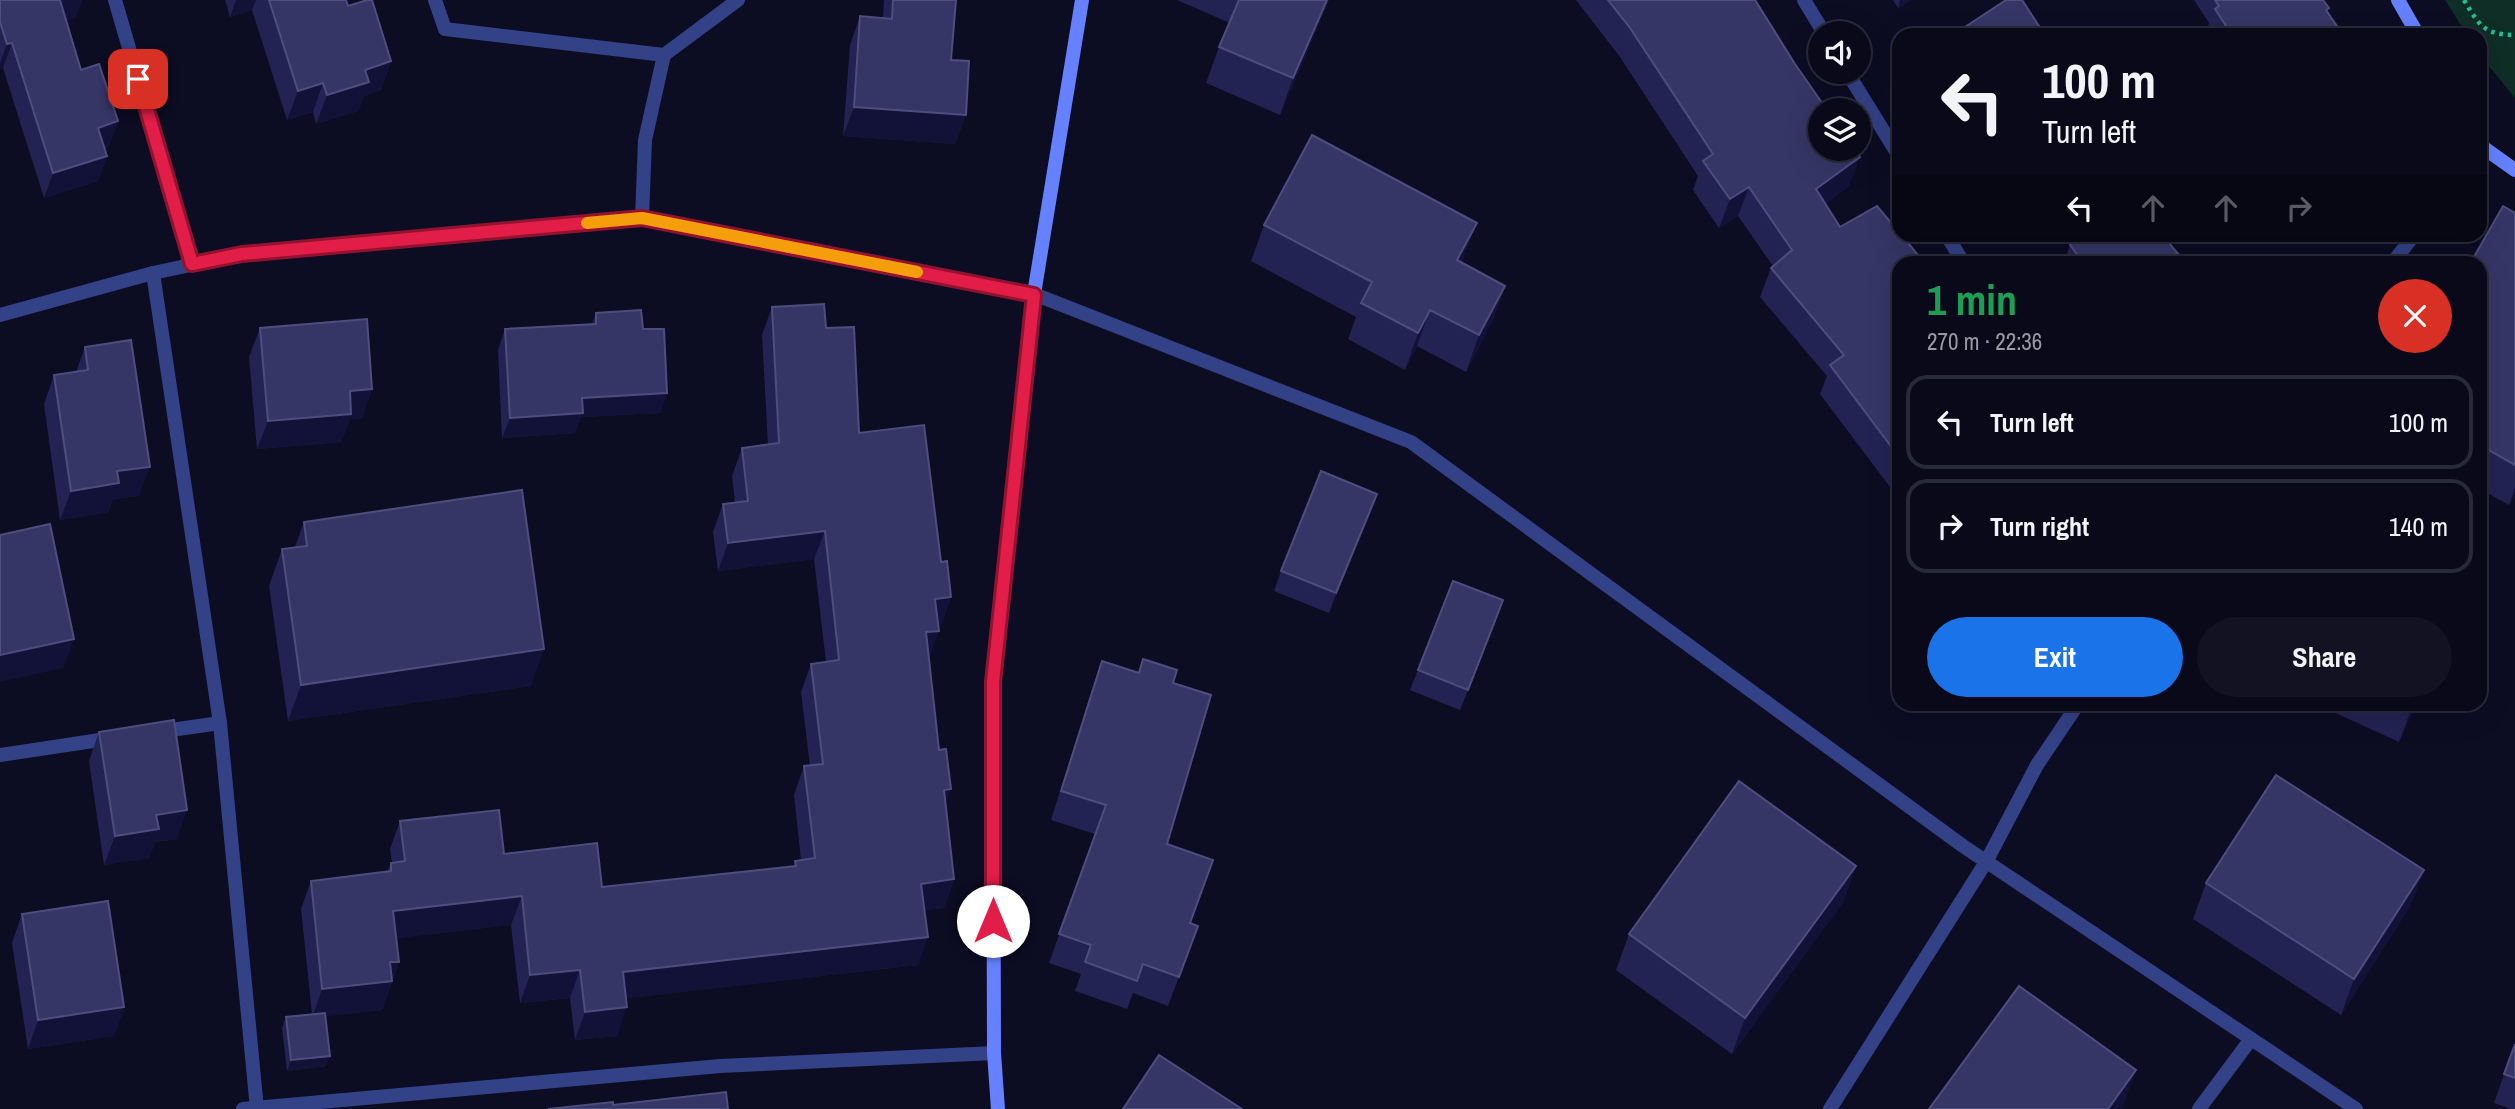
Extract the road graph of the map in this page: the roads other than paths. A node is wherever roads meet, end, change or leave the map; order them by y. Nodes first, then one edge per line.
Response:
1 (115, 0) edge
2 (435, 0) edge
3 (738, 0) edge
4 (1082, 0) edge
5 (1804, 0) edge
6 (2398, 0) edge
7 (1817, 21) edge
8 (2414, 28) edge
9 (664, 55) junction
10 (1854, 84) edge
11 (1892, 145) edge
12 (2487, 151) edge
13 (2515, 170) edge
14 (642, 218) junction
15 (2409, 242) edge
16 (2398, 256) edge
17 (192, 264) junction
18 (153, 273) junction
19 (1034, 295) junction
20 (0, 315) edge
21 (2073, 711) edge
22 (220, 723) junction
23 (0, 755) edge
24 (1986, 862) junction
25 (2251, 1038) junction
26 (994, 1053) junction
27 (253, 1109) edge
28 (998, 1109) edge
29 (1830, 1109) edge
30 (2199, 1109) edge
31 (2356, 1109) edge

1 - 17 street
2 - 9 street
3 - 9 street
4 - 19 main road
5 - 7 street
6 - 8 main road
9 - 14 street
10 - 11 street
12 - 13 main road
14 - 17 street
14 - 19 street
15 - 16 street
17 - 18 street
18 - 20 street
18 - 22 street
19 - 24 street
19 - 26 main road
21 - 24 street
22 - 23 street
22 - 27 street
24 - 25 street
24 - 29 street
25 - 30 street
25 - 31 street
26 - 27 street
26 - 28 main road

